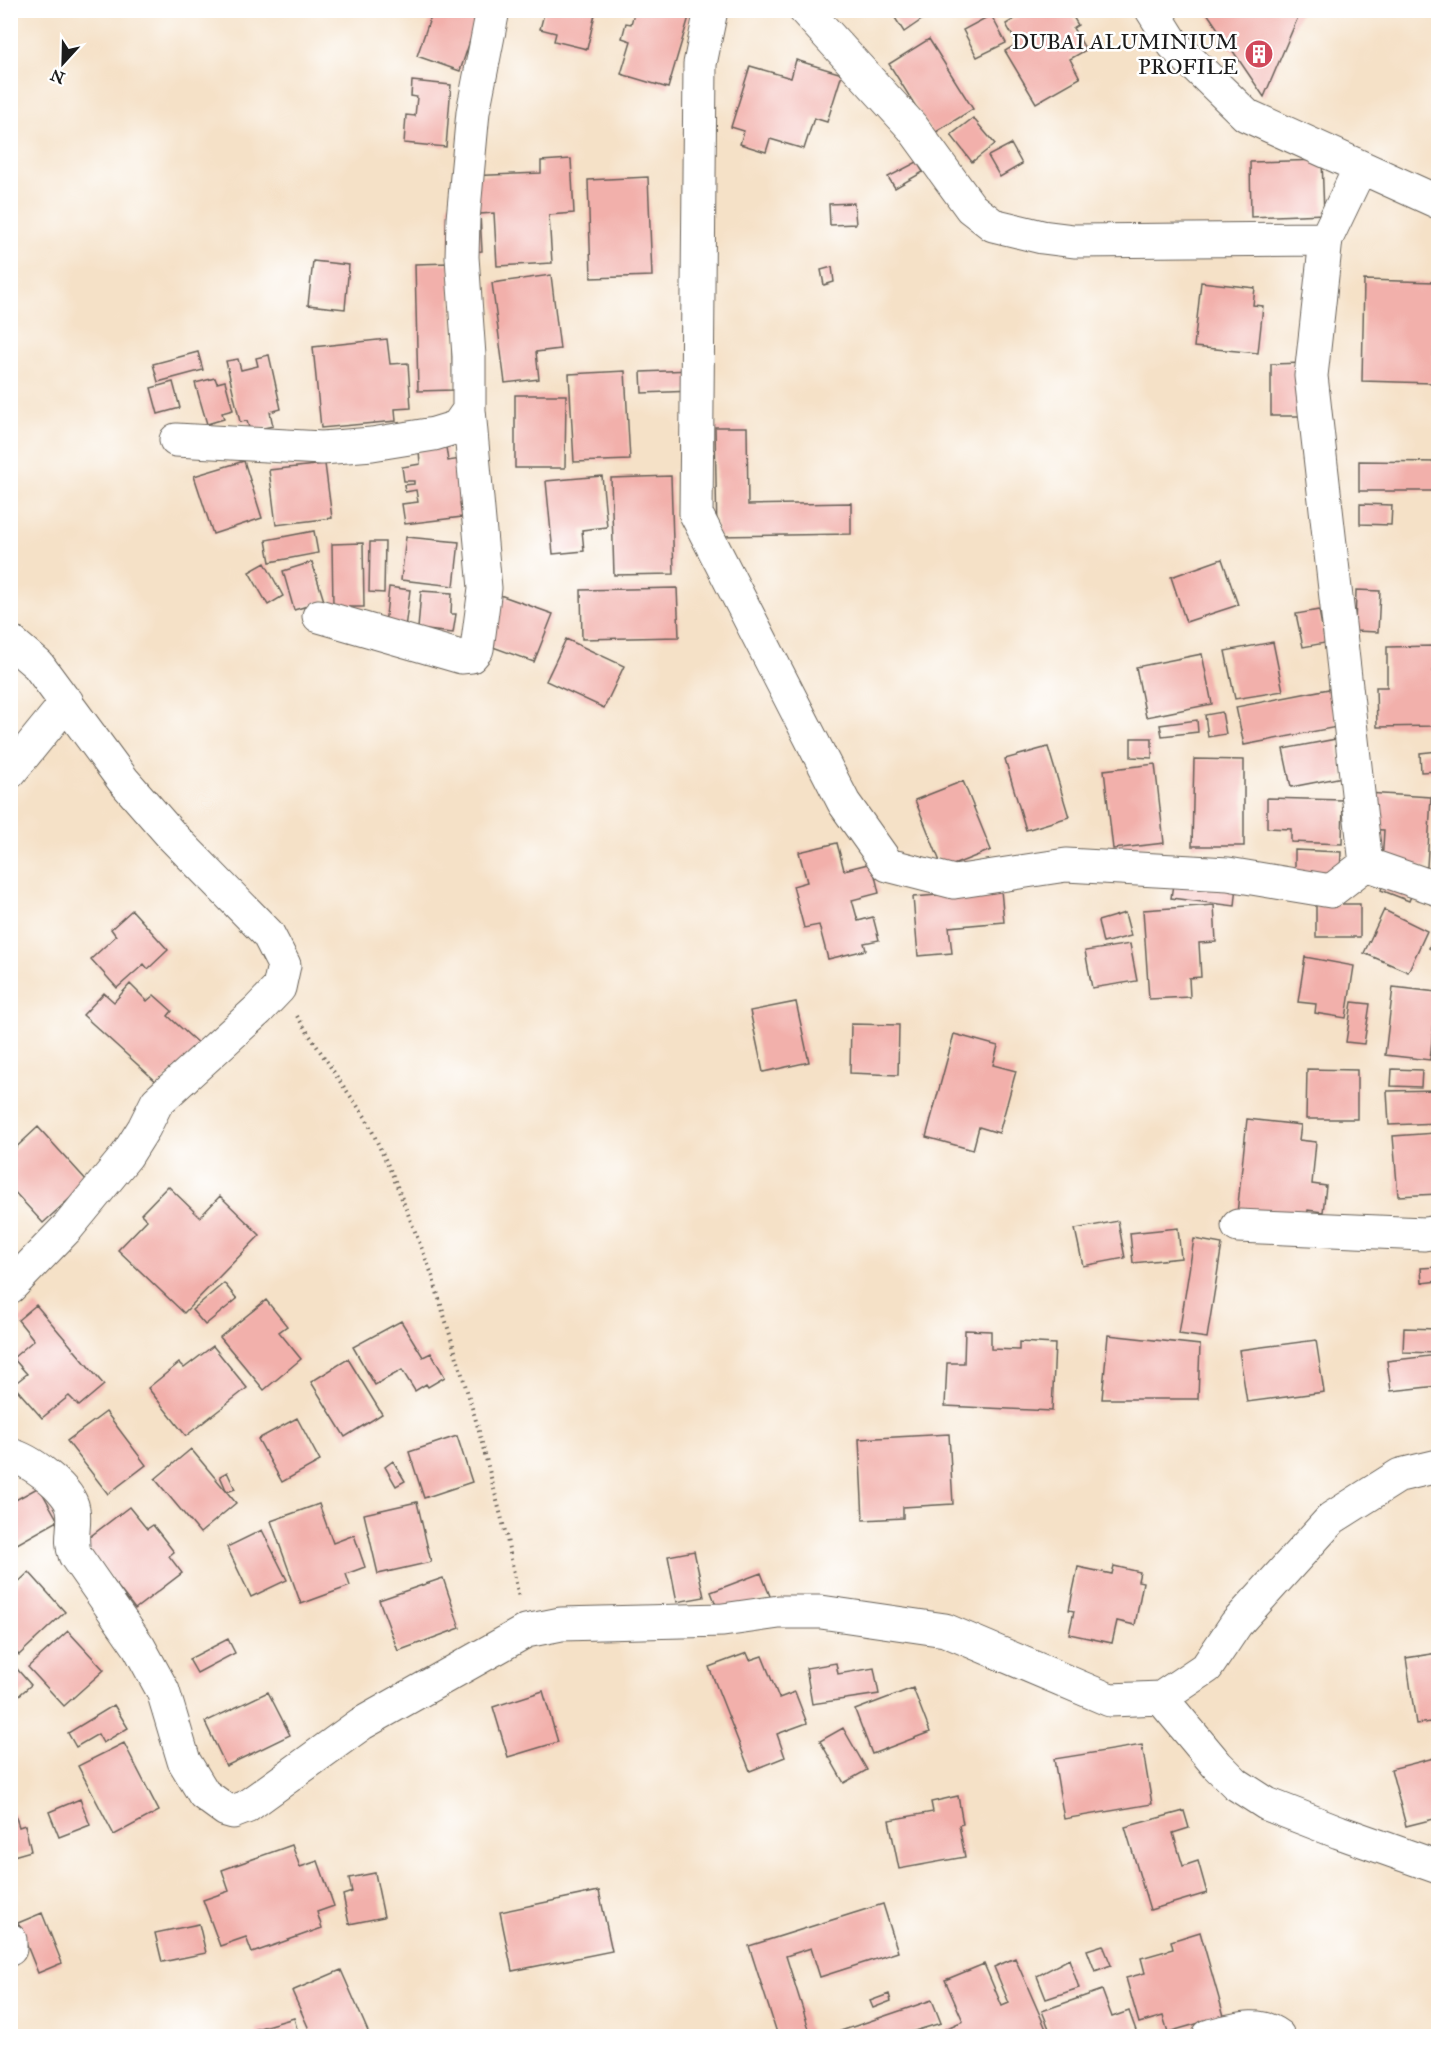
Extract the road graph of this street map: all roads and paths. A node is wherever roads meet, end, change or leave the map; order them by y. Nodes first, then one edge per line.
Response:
1 (493, 10) edge
2 (711, 10) edge
3 (805, 10) edge
4 (1152, 10) edge
5 (1360, 168) junction
6 (1438, 202) edge
7 (1326, 239) junction
8 (469, 410) junction
9 (176, 440) dead end
10 (319, 616) dead end
11 (10, 641) edge
12 (67, 702) junction
13 (10, 772) edge
14 (1366, 864) junction
15 (1438, 889) edge
16 (279, 988) junction
17 (1239, 1226) dead end
18 (1438, 1232) edge
19 (10, 1287) edge
20 (10, 1455) edge
21 (1438, 1466) edge
22 (526, 1631) junction
23 (1161, 1698) junction
24 (1438, 1867) edge
25 (10, 1940) edge
26 (10, 1948) edge
27 (1209, 2037) edge
28 (1278, 2037) edge

1 - 8 street
2 - 14 street
3 - 7 street
4 - 5 street
5 - 6 street
5 - 7 street
7 - 14 street
8 - 9 street
8 - 10 street
11 - 12 street
12 - 13 street
12 - 16 street
14 - 15 street
16 - 19 street
16 - 22 path
17 - 18 street
20 - 22 street
21 - 23 street
22 - 23 street
23 - 24 street
25 - 26 street
27 - 28 street

